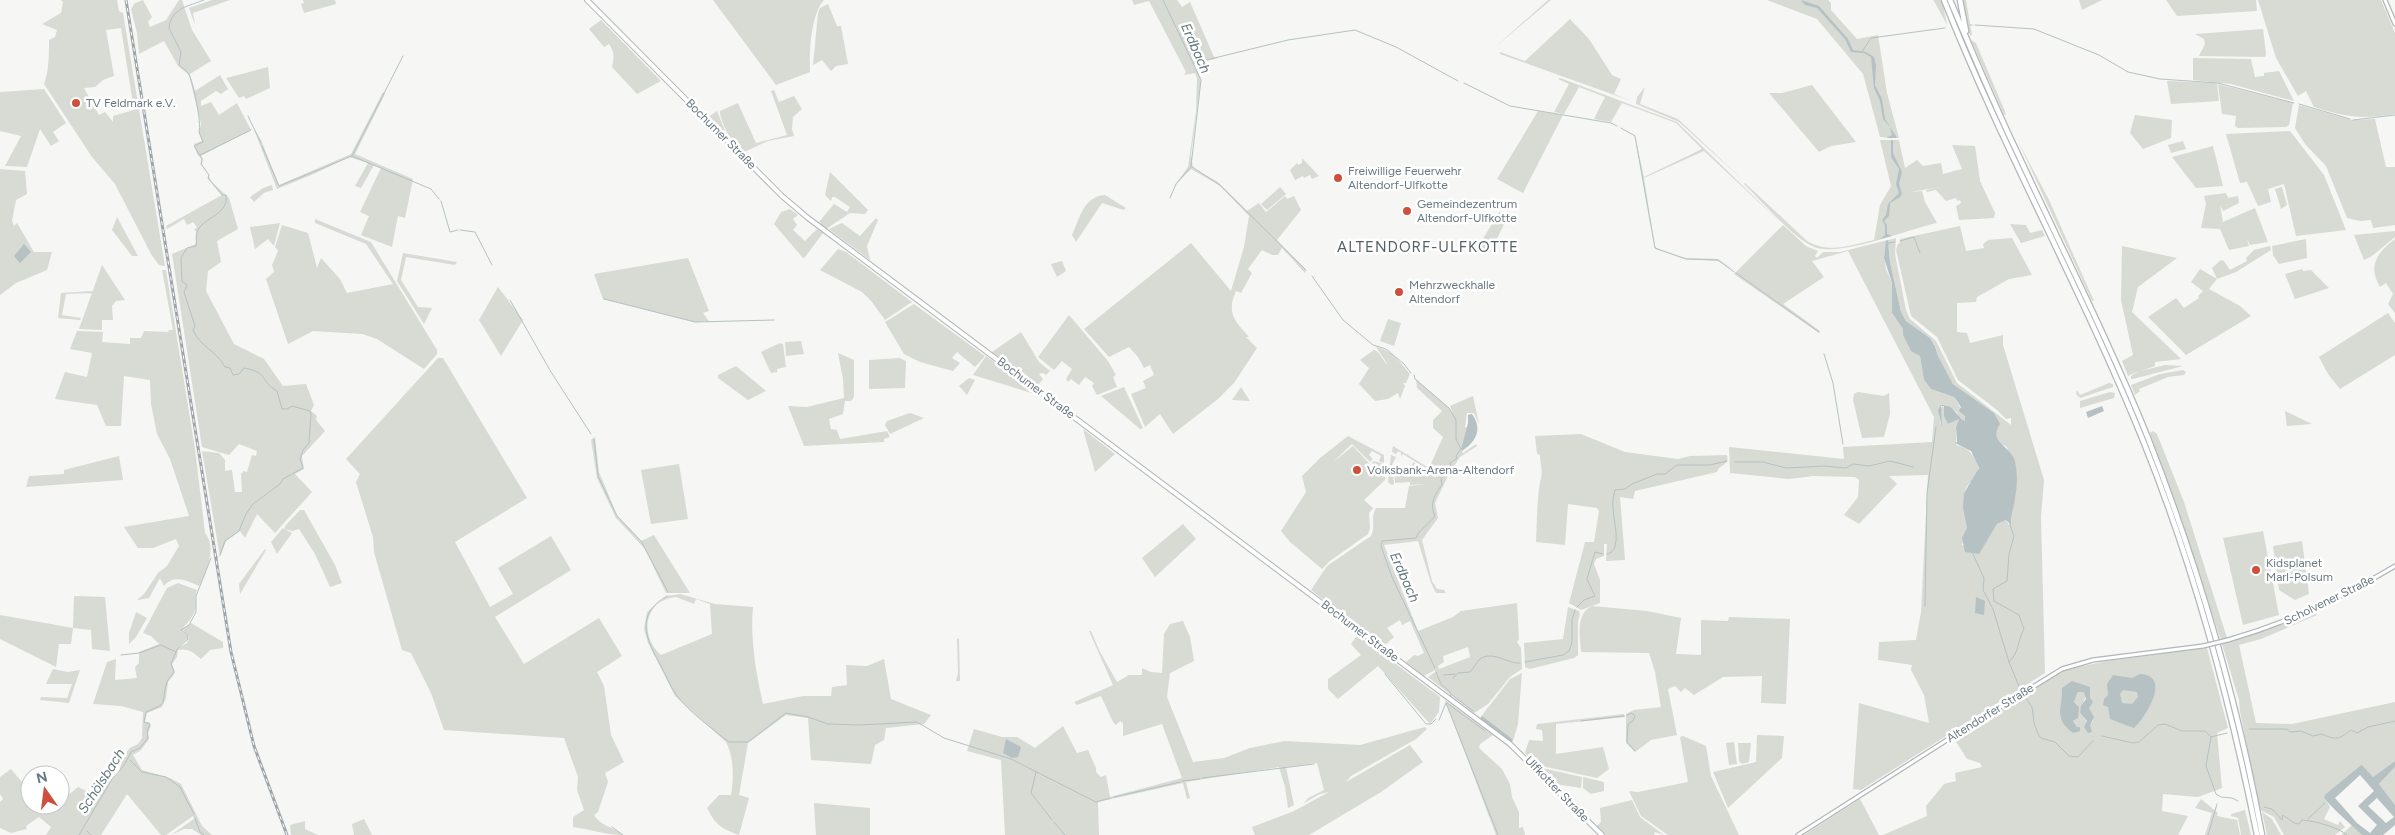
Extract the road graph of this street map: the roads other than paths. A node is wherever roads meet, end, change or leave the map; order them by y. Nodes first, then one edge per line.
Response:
1 (587, 0) edge
2 (1942, 0) edge
3 (1950, 0) edge
4 (1960, 0) edge
5 (2385, 0) edge
6 (2395, 24) edge
7 (1967, 39) junction
8 (2395, 566) edge
9 (2203, 646) joint
10 (1512, 745) joint
11 (1602, 835) edge
12 (1798, 835) edge
13 (2257, 835) edge
14 (2262, 835) edge

1 - 10 main road, Bochumer Straße
2 - 13 highway
3 - 7 highway
4 - 7 highway
5 - 6 main road
7 - 14 highway
8 - 9 main road, Scholvener Straße, bridge
9 - 12 main road, Altendorfer Straße
10 - 11 main road, Ulfkotter Straße

